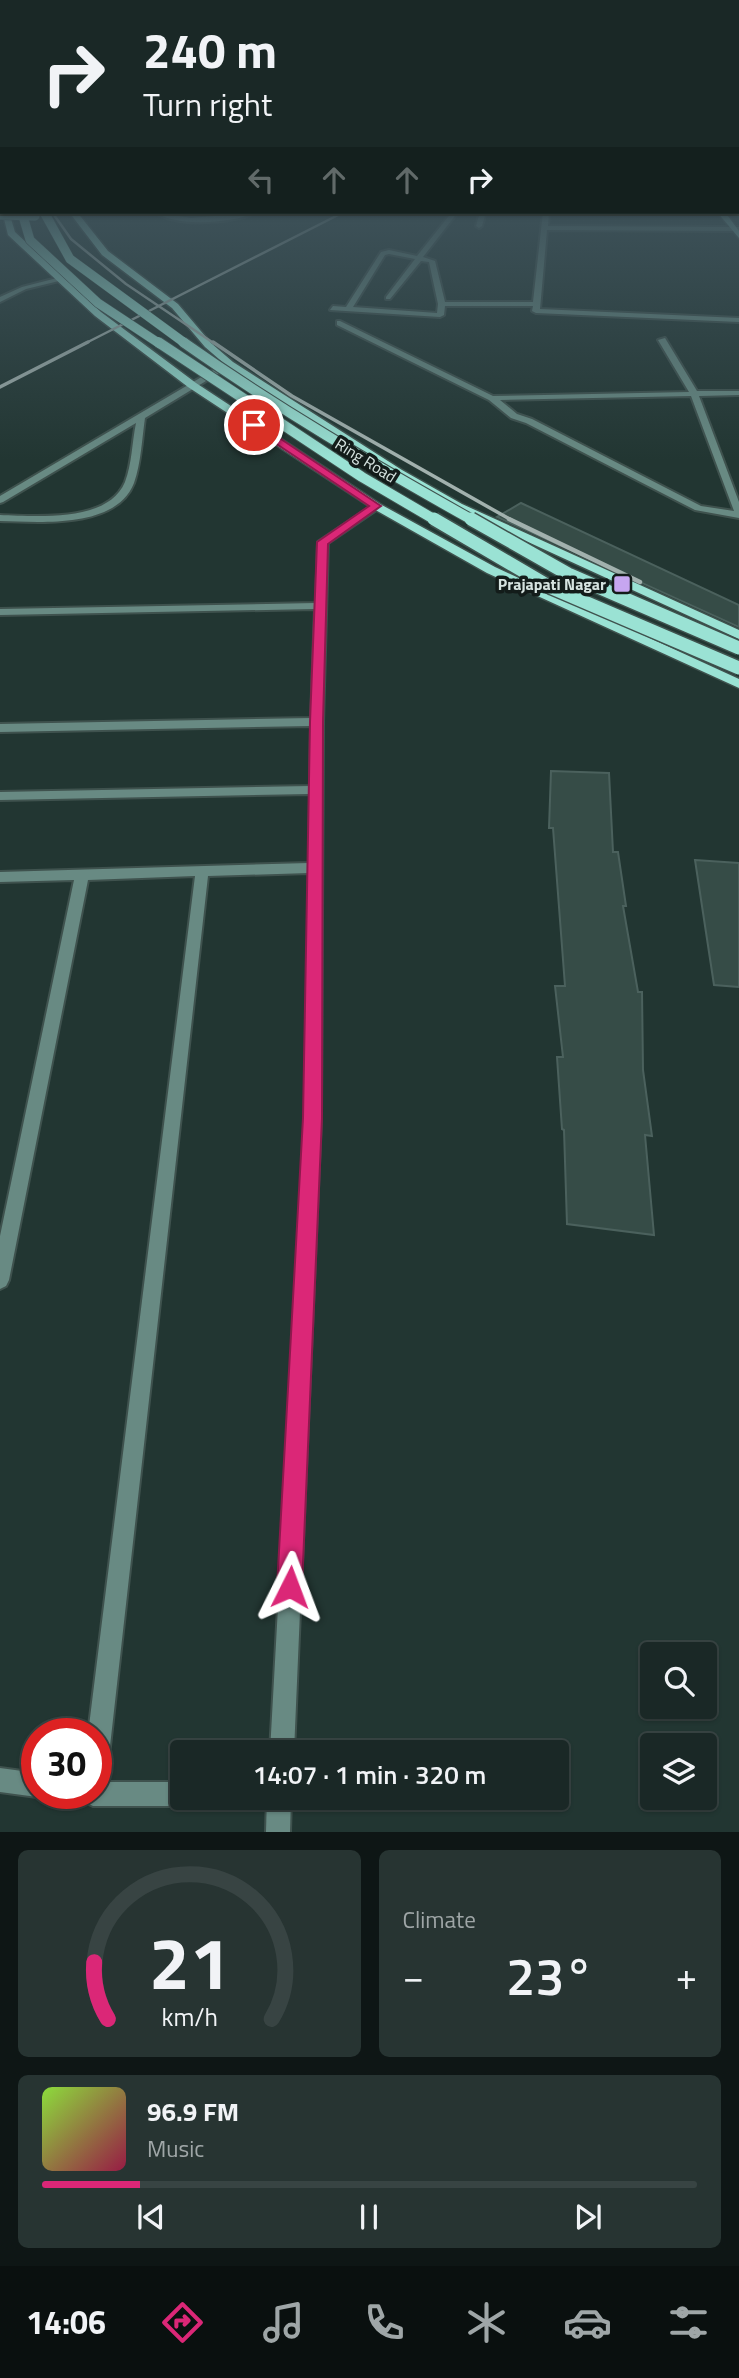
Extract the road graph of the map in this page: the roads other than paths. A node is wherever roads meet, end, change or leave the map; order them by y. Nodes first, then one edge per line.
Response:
1 (23, 288) edge
2 (71, 288) edge
3 (82, 288) edge
4 (108, 288) edge
5 (151, 288) edge
6 (361, 288) edge
7 (395, 288) edge
8 (438, 288) edge
9 (538, 288) edge
10 (388, 298) dead end
11 (0, 300) edge
12 (442, 304) junction
13 (537, 304) junction
14 (333, 308) dead end
15 (348, 309) junction
16 (739, 320) edge
17 (340, 323) dead end
18 (662, 340) dead end
19 (230, 363) junction
20 (192, 385) junction
21 (693, 392) junction
22 (739, 393) edge
23 (492, 398) junction
24 (141, 418) junction
25 (724, 479) junction
26 (739, 479) edge
27 (0, 500) edge
28 (376, 506) junction
29 (739, 514) edge
30 (0, 518) edge
31 (321, 606) junction
32 (0, 612) edge
33 (739, 635) edge
34 (739, 648) edge
35 (739, 668) edge
36 (739, 684) edge
37 (317, 722) junction
38 (0, 728) edge
39 (316, 790) junction
40 (0, 796) edge
41 (315, 868) junction
42 (202, 871) junction
43 (82, 874) junction
44 (0, 877) edge
45 (0, 1280) edge
46 (101, 1718) edge
47 (283, 1740) edge
48 (0, 1780) edge
49 (21, 1783) edge
50 (112, 1794) edge
51 (170, 1794) edge
52 (279, 1810) edge
53 (278, 1832) edge

1 - 11 street
2 - 20 main road
3 - 35 main road, Ring Road, bridge
4 - 34 main road, Ring Road, bridge
5 - 19 main road, Ring Road
6 - 15 street
7 - 10 street
8 - 12 street
9 - 13 street
12 - 13 street
12 - 15 street
13 - 16 street
14 - 15 street
17 - 23 street
18 - 21 street
19 - 20 street
19 - 33 main road, Ring Road
20 - 24 street
20 - 28 main road
21 - 22 street
21 - 23 street
21 - 25 street
23 - 29 street
24 - 27 street
24 - 30 street
25 - 26 street
25 - 29 street
28 - 31 street
28 - 36 main road
31 - 32 street
31 - 37 street
37 - 38 street
37 - 39 street
39 - 40 street
39 - 41 street
41 - 42 street
41 - 47 street
42 - 43 street
42 - 46 street
43 - 44 street
43 - 45 street
48 - 49 street
50 - 51 street
52 - 53 street

